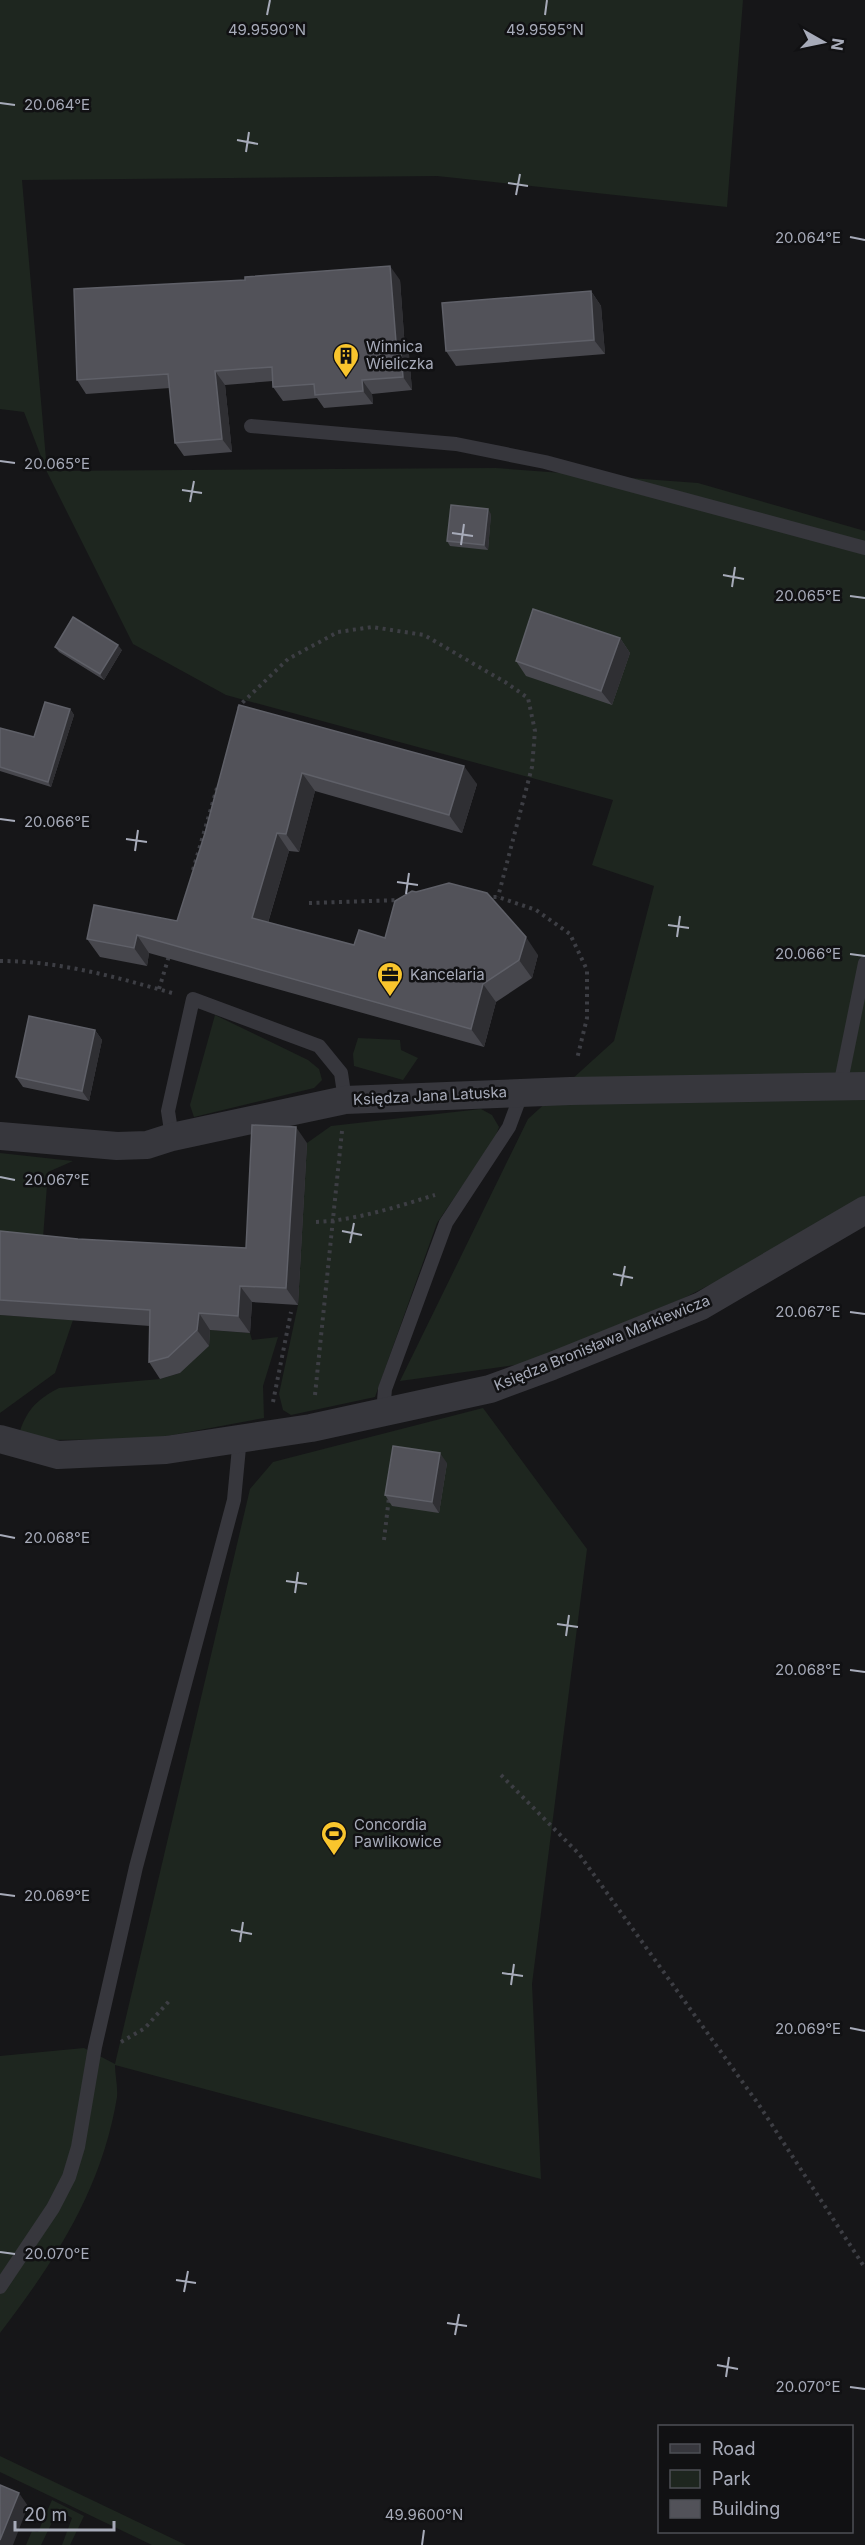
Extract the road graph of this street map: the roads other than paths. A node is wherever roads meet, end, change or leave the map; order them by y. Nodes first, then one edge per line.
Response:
1 (251, 426) dead end
2 (865, 548) edge
3 (865, 963) edge
4 (852, 1086) edge
5 (522, 1092) junction
6 (345, 1100) junction
7 (0, 1136) edge
8 (172, 1137) junction
9 (865, 1210) edge
10 (382, 1412) junction
11 (240, 1437) junction
12 (0, 1439) edge
13 (0, 2287) edge

1 - 2 lane
3 - 4 lane
4 - 5 street, Księdza Jana Latuska
5 - 6 street, Księdza Jana Latuska
5 - 10 lane
6 - 8 street, Księdza Jana Latuska
6 - 8 lane
7 - 8 street, Księdza Jana Latuska
9 - 10 street, Księdza Bronisława Markiewicza
10 - 11 street, Księdza Bronisława Markiewicza
11 - 12 street, Księdza Bronisława Markiewicza
11 - 13 lane

